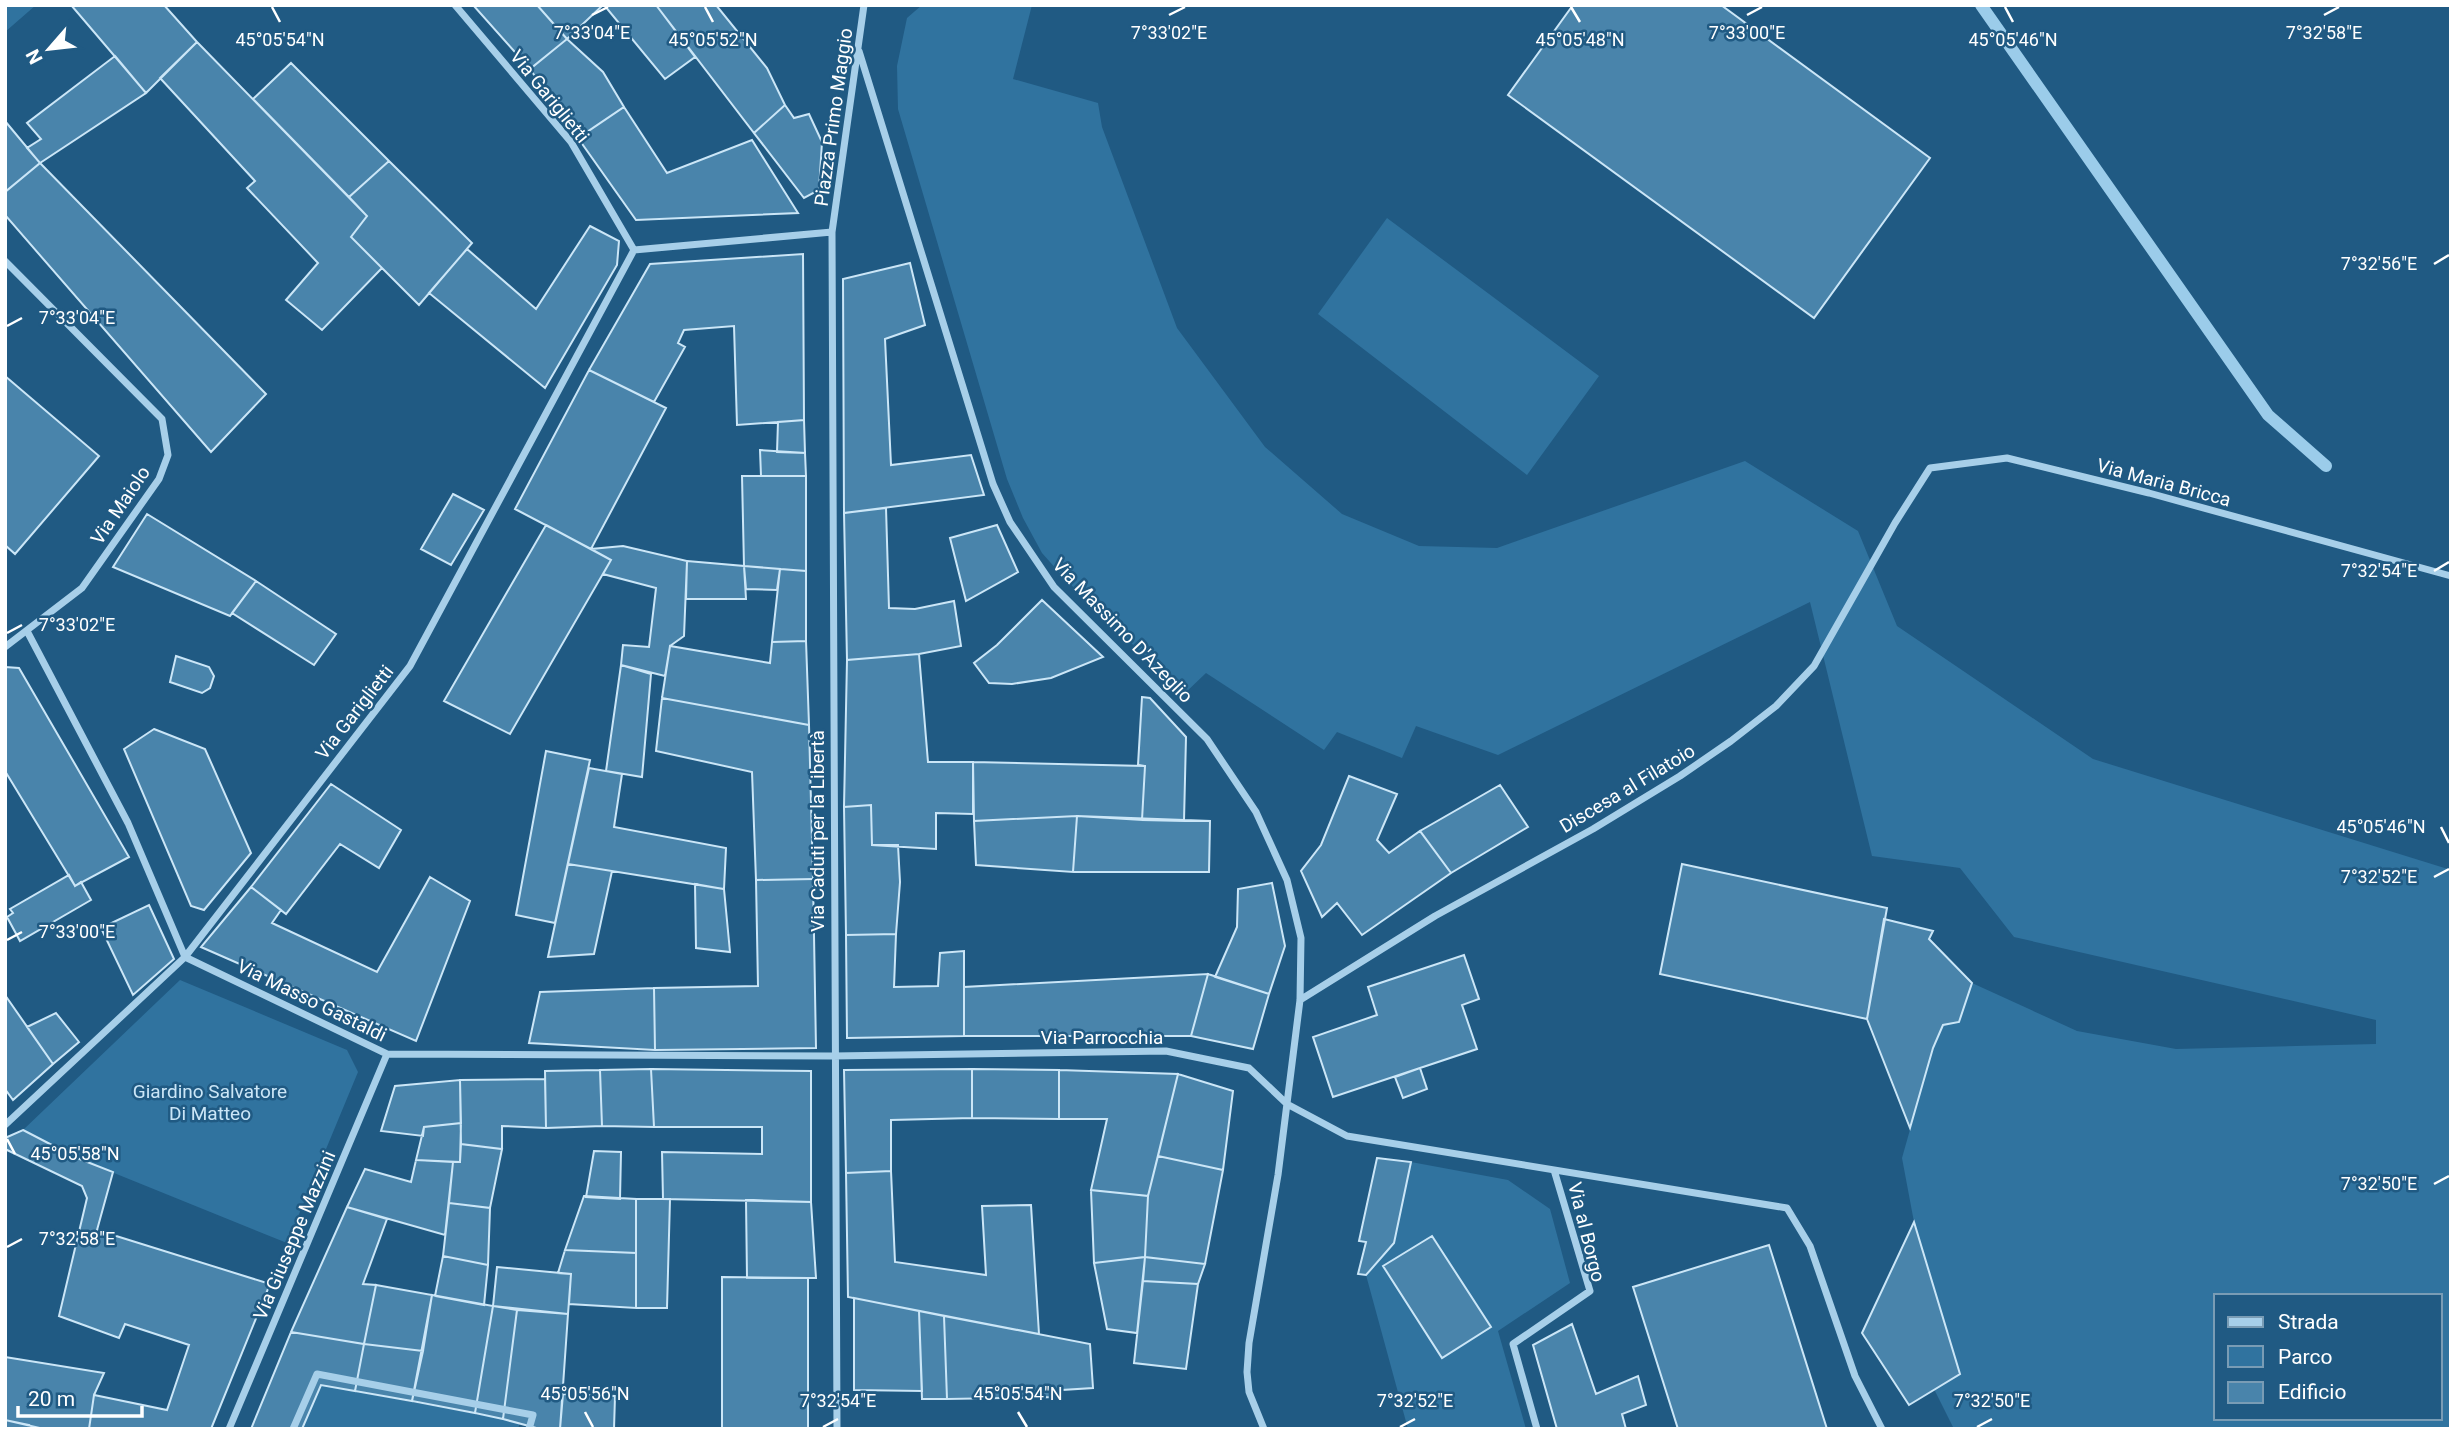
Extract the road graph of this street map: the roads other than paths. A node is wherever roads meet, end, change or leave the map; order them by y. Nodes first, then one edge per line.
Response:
1 (454, 5) edge
2 (864, 5) edge
3 (859, 51) junction
4 (832, 232) junction
5 (634, 250) junction
6 (5, 261) edge
7 (1895, 523) joint
8 (2451, 576) edge
9 (27, 631) junction
10 (5, 647) edge
11 (185, 957) junction
12 (1300, 1000) junction
13 (387, 1054) junction
14 (834, 1056) junction
15 (1287, 1104) junction
16 (5, 1125) edge
17 (1555, 1170) junction
18 (229, 1429) edge
19 (293, 1429) edge
20 (529, 1429) edge
21 (836, 1429) edge
22 (1264, 1429) edge
23 (1537, 1429) edge
24 (1882, 1429) edge

1 - 5 street, Via Gariglietti
2 - 3 street, Piazza Primo Maggio
3 - 4 street, Piazza Primo Maggio
3 - 12 street, Via Massimo D'Azeglio
4 - 5 street
4 - 14 street, Via Caduti per la Libertà
5 - 11 street, Via Gariglietti
6 - 9 street, Via Maiolo
7 - 8 street, Via Maria Bricca
7 - 12 street, Discesa al Filatoio
9 - 10 street, Via Maiolo
9 - 11 street
11 - 13 street, Via Masso Gastaldi
11 - 16 street, Via Gariglietti
12 - 15 street, Via Massimo D'Azeglio
13 - 14 street, Via Masso Gastaldi
13 - 18 street, Via Giuseppe Mazzini
14 - 15 street, Via Parrocchia
14 - 21 street, Via Caduti per la Libertà
15 - 17 street, Via Parrocchia
15 - 22 street, Via Massimo D'Azeglio
17 - 23 street, Via al Borgo
17 - 24 street, Via Parrocchia
19 - 20 street

